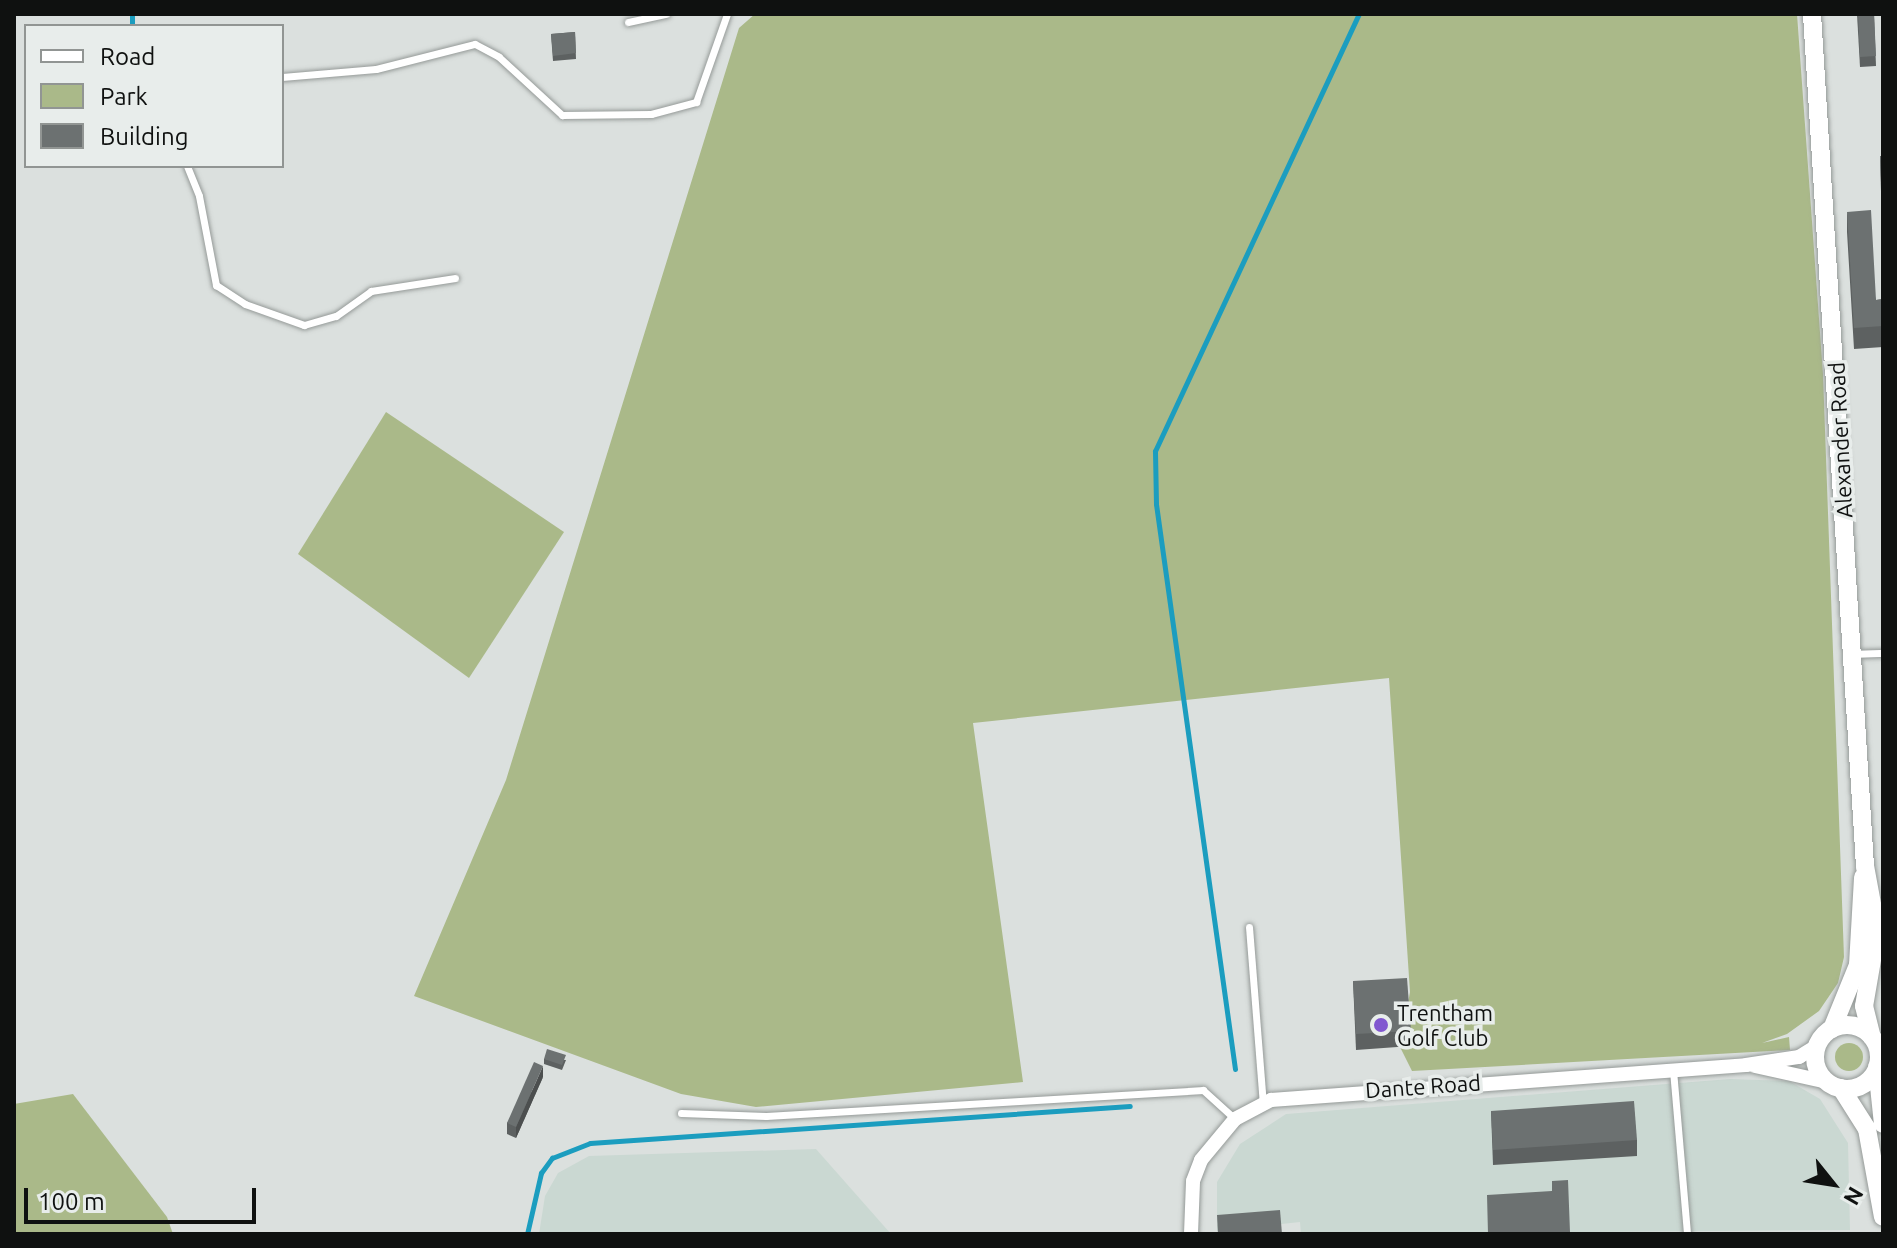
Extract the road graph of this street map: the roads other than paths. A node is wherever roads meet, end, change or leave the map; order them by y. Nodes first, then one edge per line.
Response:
1 (666, 14) edge
2 (727, 14) edge
3 (1812, 14) edge
4 (628, 22) dead end
5 (284, 77) edge
6 (188, 168) edge
7 (455, 278) dead end
8 (1883, 653) edge
9 (1852, 654) junction
10 (1865, 866) junction
11 (1249, 927) dead end
12 (1832, 1029) junction
13 (1872, 1037) junction
14 (1818, 1045) junction
15 (1746, 1065) junction
16 (1877, 1067) junction
17 (1673, 1070) junction
18 (1834, 1085) junction
19 (1263, 1103) junction
20 (681, 1113) dead end
21 (1235, 1119) junction
22 (1883, 1124) edge
23 (1882, 1172) edge
24 (1883, 1217) edge
25 (1191, 1234) edge
26 (1687, 1234) edge

1 - 4 lane
2 - 5 lane
3 - 9 street, Alexander Road
6 - 7 lane
8 - 9 lane
9 - 10 street, Alexander Road
10 - 12 street, Alexander Road
10 - 13 street, Alexander Road
11 - 19 lane
12 - 13 street
12 - 14 street, Alexander Road
13 - 16 street, Alexander Road
14 - 15 street
14 - 18 street
15 - 17 street, Dante Road
15 - 18 street
16 - 18 street
16 - 22 street, Alexander Road
17 - 19 street, Dante Road
17 - 26 lane
18 - 23 street
19 - 21 street, Dante Road
20 - 21 lane
21 - 25 street, Dante Road
23 - 24 street

